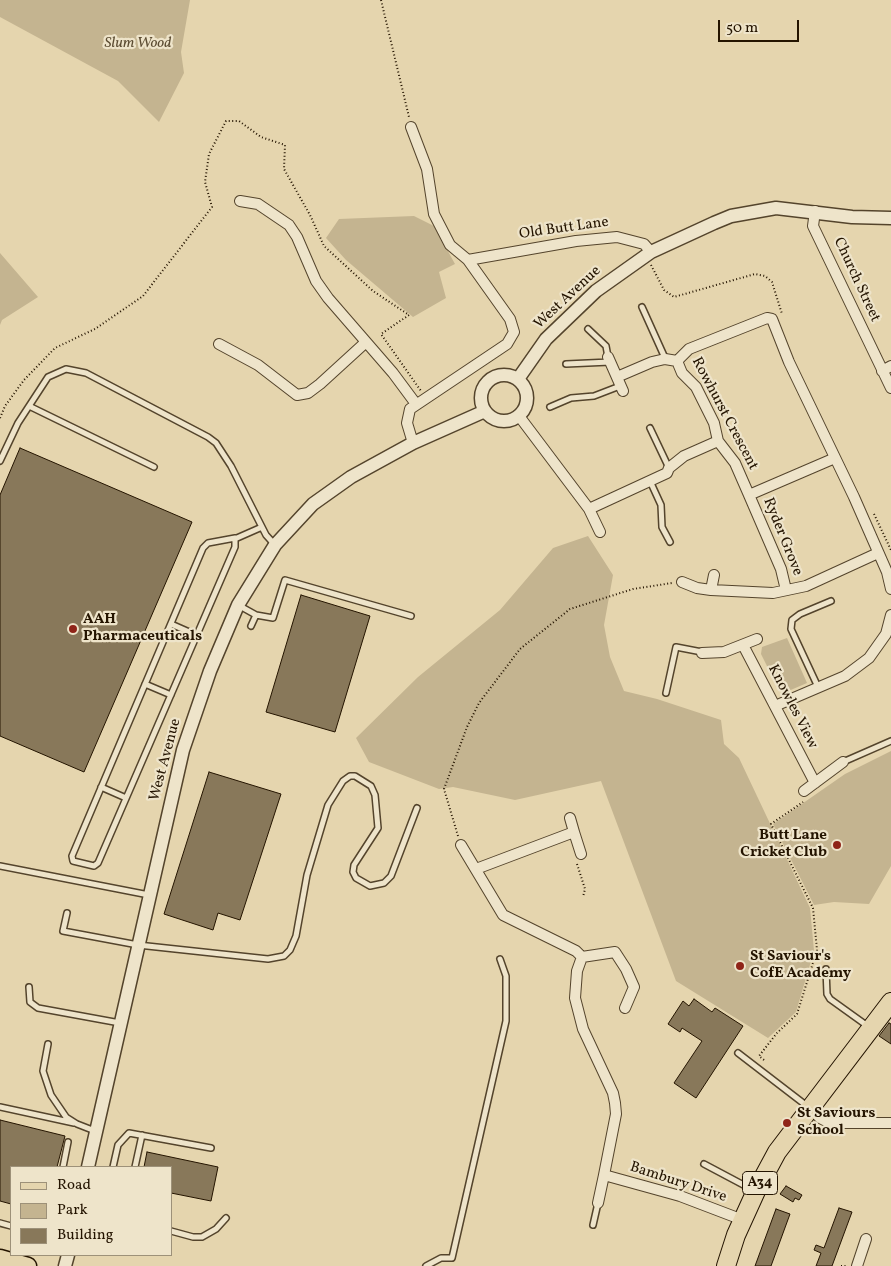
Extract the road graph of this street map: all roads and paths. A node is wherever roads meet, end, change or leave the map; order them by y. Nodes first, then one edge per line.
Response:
1 (381, 0) edge
2 (411, 127) joint
3 (240, 201) dead end
4 (814, 211) junction
5 (891, 218) edge
6 (651, 252) junction
7 (468, 260) junction
8 (642, 307) dead end
9 (588, 329) dead end
10 (366, 342) junction
11 (219, 344) dead end
12 (665, 359) junction
13 (609, 360) junction
14 (677, 361) junction
15 (566, 364) dead end
16 (886, 368) edge
17 (518, 379) junction
18 (620, 385) junction
19 (891, 388) edge
20 (425, 397) junction
21 (416, 404) junction
22 (29, 406) junction
23 (550, 407) dead end
24 (485, 411) junction
25 (519, 416) junction
26 (0, 418) edge
27 (650, 428) dead end
28 (718, 441) junction
29 (413, 443) junction
30 (834, 458) junction
31 (0, 461) edge
32 (154, 467) dead end
33 (669, 468) junction
34 (650, 481) junction
35 (749, 495) junction
36 (589, 509) junction
37 (262, 527) junction
38 (600, 532) dead end
39 (235, 538) junction
40 (670, 542) dead end
41 (275, 545) junction
42 (878, 553) junction
43 (714, 575) dead end
44 (682, 582) joint
45 (891, 589) edge
46 (711, 590) junction
47 (786, 590) junction
48 (831, 601) dead end
49 (238, 605) junction
50 (256, 615) junction
51 (891, 615) edge
52 (411, 616) dead end
53 (171, 624) junction
54 (251, 626) dead end
55 (196, 635) junction
56 (757, 638) dead end
57 (744, 645) junction
58 (702, 652) joint
59 (145, 684) junction
60 (818, 687) junction
61 (666, 693) dead end
62 (171, 694) junction
63 (775, 706) junction
64 (891, 741) edge
65 (843, 762) joint
66 (815, 783) junction
67 (101, 787) junction
68 (807, 794) joint
69 (126, 798) junction
70 (417, 808) dead end
71 (570, 818) dead end
72 (574, 832) junction
73 (461, 845) joint
74 (581, 854) joint
75 (0, 866) edge
76 (476, 869) junction
77 (150, 895) junction
78 (583, 897) dead end
79 (67, 913) dead end
80 (138, 945) junction
81 (582, 957) junction
82 (500, 959) dead end
83 (826, 969) dead end
84 (29, 987) dead end
85 (625, 1008) dead end
86 (889, 1009) edge
87 (120, 1023) junction
88 (871, 1028) junction
89 (48, 1044) dead end
90 (738, 1053) dead end
91 (764, 1060) dead end
92 (0, 1107) edge
93 (811, 1109) junction
94 (891, 1123) edge
95 (77, 1124) junction
96 (96, 1132) junction
97 (142, 1135) junction
98 (68, 1142) dead end
99 (211, 1148) dead end
100 (704, 1164) dead end
101 (63, 1166) edge
102 (88, 1166) edge
103 (113, 1166) edge
104 (135, 1166) edge
105 (604, 1175) junction
106 (756, 1191) junction
107 (598, 1203) joint
108 (226, 1218) dead end
109 (743, 1220) junction
110 (594, 1225) dead end
111 (172, 1231) edge
112 (866, 1239) dead end
113 (0, 1258) edge
114 (28, 1266) edge
115 (426, 1266) edge
116 (726, 1266) edge
117 (841, 1266) edge
118 (846, 1266) edge
119 (857, 1266) edge

1 - 2 path
2 - 7 street
3 - 10 street
4 - 5 street
4 - 6 street
4 - 16 street, Church Street
6 - 7 street, Old Butt Lane
6 - 17 street, West Avenue
7 - 20 street, West Avenue
8 - 12 lane
9 - 13 lane
10 - 11 street
10 - 21 street
12 - 14 street
12 - 18 street
13 - 15 lane
13 - 18 street
14 - 28 street, Rowhurst Crescent
14 - 30 street, Rowhurst Crescent
16 - 19 street, Church Street
17 - 24 street
17 - 25 street
18 - 23 lane
20 - 21 street, West Avenue
20 - 26 path
21 - 29 street
22 - 31 lane
22 - 32 lane
22 - 37 lane
24 - 25 street
24 - 29 street, West Avenue
25 - 36 street
27 - 33 lane
28 - 33 street
28 - 35 street, Rowhurst Crescent
29 - 41 street, West Avenue
30 - 35 street, Rowhurst Crescent
30 - 42 street, Rowhurst Crescent
33 - 34 street
34 - 36 street
34 - 40 lane
35 - 47 street, Ryder Grove
36 - 38 street
37 - 39 lane
37 - 41 lane
39 - 53 lane
39 - 55 lane
41 - 49 street, West Avenue
42 - 45 street, Rowhurst Crescent
42 - 47 street, Ryder Grove
43 - 46 street
44 - 46 street, Ryder Grove
44 - 73 path
46 - 47 street, Ryder Grove
48 - 60 lane
49 - 50 lane
49 - 77 street, West Avenue
50 - 52 lane
50 - 54 lane
51 - 60 street
53 - 55 lane
53 - 59 lane
55 - 62 lane
56 - 57 street
57 - 58 street
57 - 63 street, Knowles View
58 - 61 lane
59 - 62 lane
59 - 67 lane
60 - 63 street
62 - 69 lane
63 - 66 street, Knowles View
64 - 65 lane
65 - 66 street
66 - 68 street
67 - 69 lane
67 - 69 lane
68 - 91 path
70 - 80 lane
71 - 72 street
72 - 74 street
72 - 76 street
73 - 76 street
74 - 78 path
75 - 77 lane
76 - 81 street
77 - 80 street, West Avenue
79 - 80 lane
80 - 87 street, West Avenue
81 - 85 street
81 - 105 street
82 - 115 lane
83 - 88 lane
84 - 87 lane
86 - 88 highway, A34
87 - 96 street, West Avenue
88 - 93 highway, A34
89 - 95 lane
90 - 93 lane
92 - 95 lane
93 - 94 street
93 - 106 highway, A34
95 - 96 lane
96 - 102 street, West Avenue
97 - 99 lane
97 - 103 lane
97 - 104 lane
98 - 101 lane
100 - 106 lane
105 - 107 street
105 - 109 street, Bambury Drive
106 - 109 highway, A34
107 - 110 lane
108 - 111 lane
109 - 116 highway, A34
112 - 119 street
113 - 114 main road
117 - 118 path

